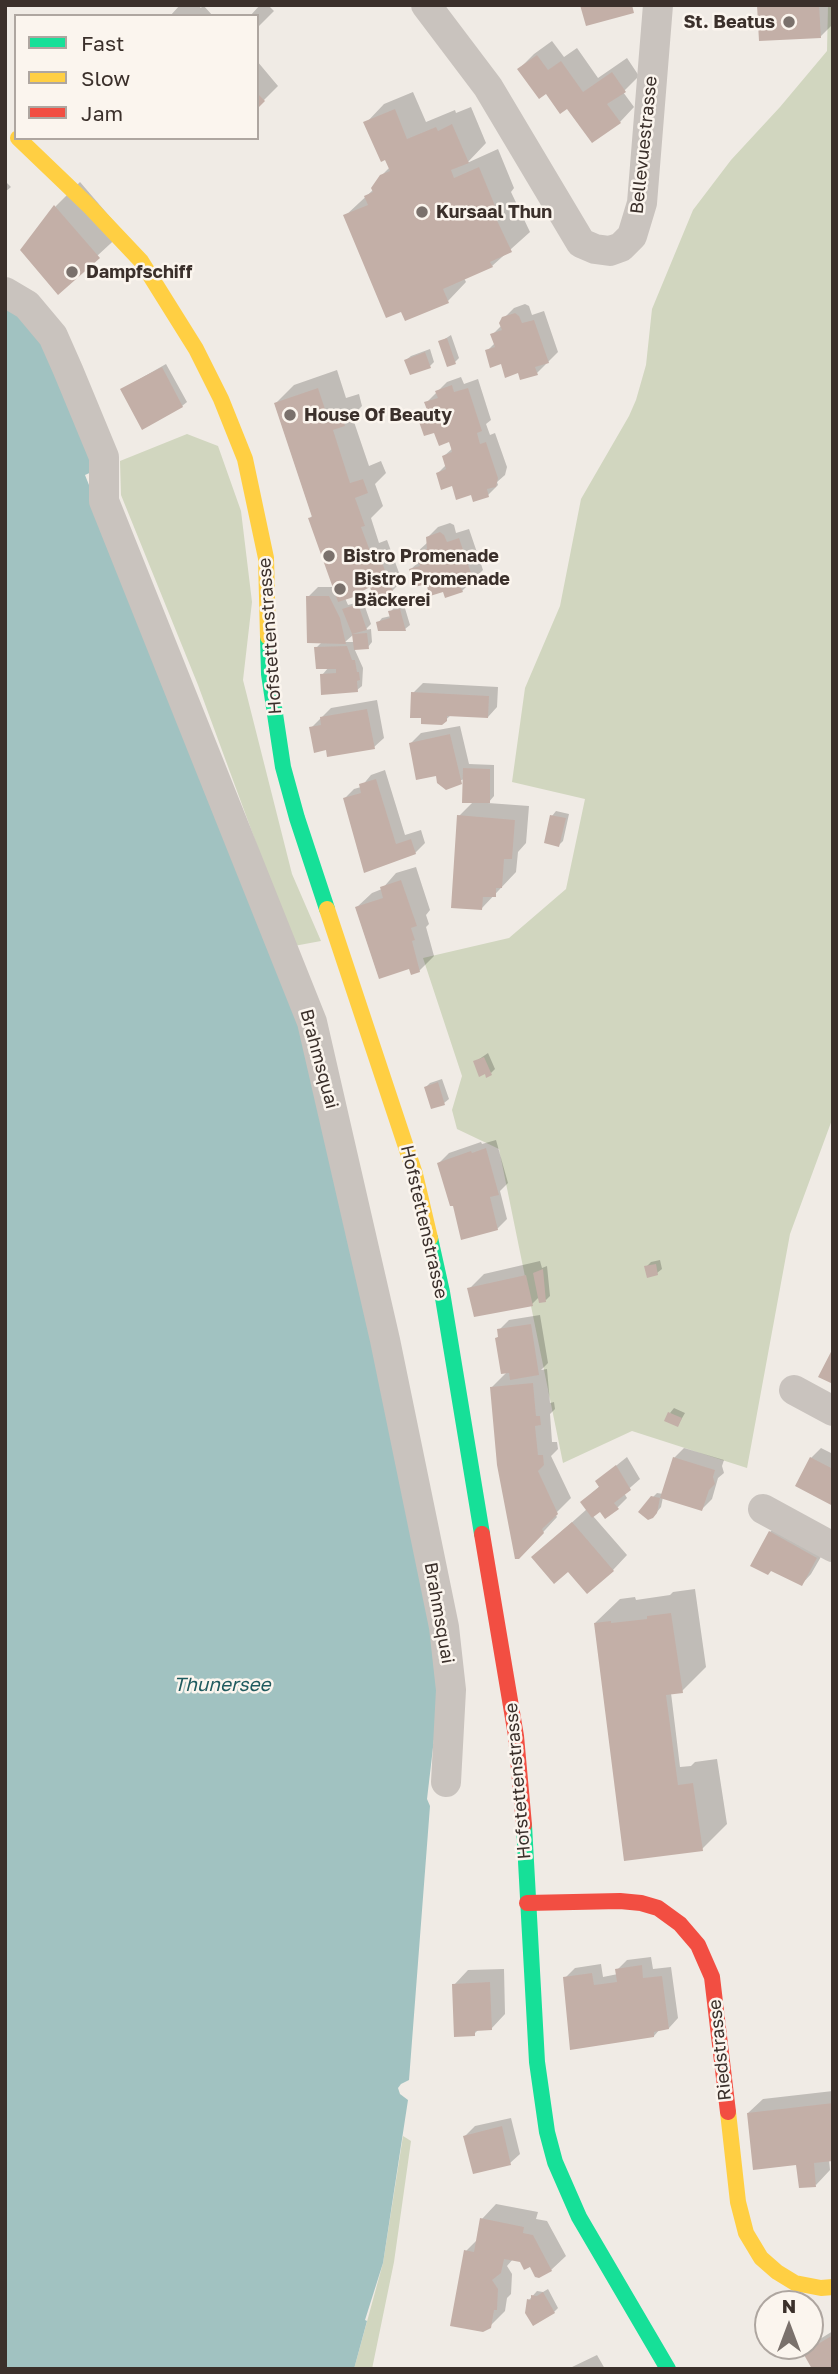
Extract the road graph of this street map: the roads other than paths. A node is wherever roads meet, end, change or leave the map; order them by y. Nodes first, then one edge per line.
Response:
1 (426, 5) edge
2 (658, 5) edge
3 (20, 140) edge
4 (5, 292) edge
5 (794, 1390) dead end
6 (833, 1411) edge
7 (763, 1509) dead end
8 (833, 1547) edge
9 (446, 1782) dead end
10 (527, 1903) junction
11 (833, 2287) edge
12 (668, 2369) edge

1 - 2 street, Bellevuestrasse
3 - 10 main road, Hofstettenstrasse
4 - 9 street, Brahmsquai
5 - 6 street
7 - 8 street
10 - 11 main road, Riedstrasse
10 - 12 main road, Hofstettenstrasse

